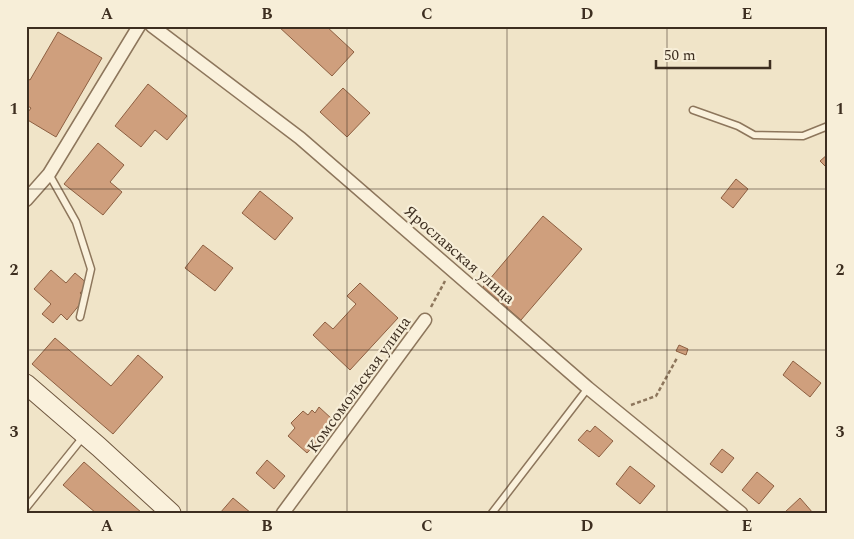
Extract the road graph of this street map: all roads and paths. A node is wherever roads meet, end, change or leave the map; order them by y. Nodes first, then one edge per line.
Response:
1 (139, 26) edge
2 (152, 26) edge
3 (693, 110) dead end
4 (828, 126) edge
5 (49, 174) junction
6 (26, 200) edge
7 (451, 269) junction
8 (80, 317) dead end
9 (425, 320) joint
10 (677, 358) dead end
11 (26, 384) edge
12 (588, 388) junction
13 (616, 410) junction
14 (85, 435) junction
15 (26, 508) edge
16 (171, 513) edge
17 (283, 513) edge
18 (492, 513) edge
19 (741, 513) edge

1 - 5 street
2 - 7 street, Ярославская улица
3 - 4 lane
5 - 6 street
5 - 8 lane
7 - 9 path, Комсомольская улица
7 - 12 street, Ярославская улица
9 - 17 street, Комсомольская улица
10 - 13 path
11 - 14 street
12 - 13 street, Ярославская улица
12 - 18 lane
13 - 19 street, Ярославская улица
14 - 15 lane
14 - 16 street

